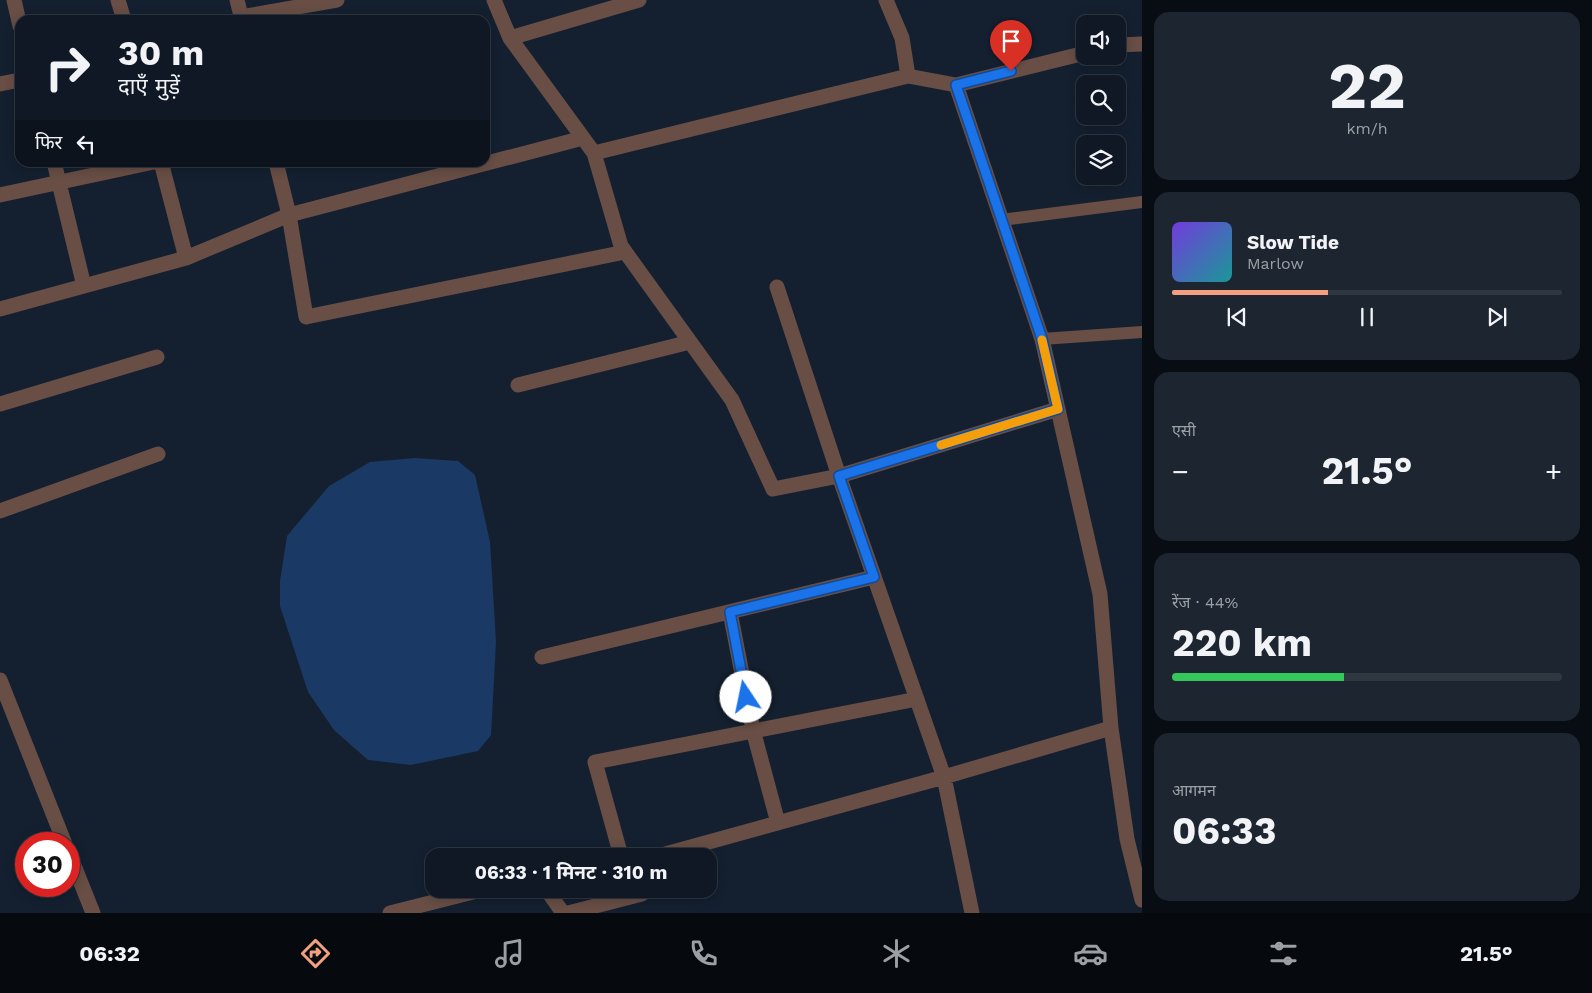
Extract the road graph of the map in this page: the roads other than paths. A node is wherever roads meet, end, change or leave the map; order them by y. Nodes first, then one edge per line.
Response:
1 (14, 0) edge
2 (118, 0) edge
3 (237, 0) edge
4 (337, 0) edge
5 (494, 0) edge
6 (639, 0) edge
7 (886, 0) edge
8 (17, 15) edge
9 (122, 15) edge
10 (241, 15) edge
11 (262, 15) edge
12 (510, 38) junction
13 (1142, 44) edge
14 (1126, 45) edge
15 (1076, 55) edge
16 (908, 76) junction
17 (15, 81) edge
18 (0, 84) edge
19 (956, 85) junction
20 (583, 138) junction
21 (594, 153) junction
22 (490, 162) edge
23 (55, 167) edge
24 (131, 167) edge
25 (162, 167) edge
26 (277, 167) edge
27 (472, 167) edge
28 (59, 183) junction
29 (0, 195) edge
30 (1142, 202) edge
31 (289, 215) junction
32 (1002, 220) junction
33 (625, 252) junction
34 (186, 258) junction
35 (84, 286) junction
36 (777, 287) dead end
37 (0, 309) edge
38 (1142, 332) edge
39 (1042, 339) junction
40 (690, 342) junction
41 (157, 357) dead end
42 (518, 385) dead end
43 (0, 404) edge
44 (1058, 409) junction
45 (158, 454) dead end
46 (839, 476) junction
47 (0, 511) edge
48 (874, 577) junction
49 (730, 612) junction
50 (542, 657) dead end
51 (0, 680) edge
52 (917, 699) junction
53 (1111, 728) junction
54 (753, 730) junction
55 (944, 777) junction
56 (778, 823) junction
57 (60, 832) edge
58 (619, 848) edge
59 (687, 848) edge
60 (80, 880) edge
61 (449, 898) edge
62 (552, 898) edge
63 (626, 898) edge
64 (1142, 900) edge
65 (93, 913) edge
66 (390, 913) edge
67 (563, 913) edge
68 (568, 913) edge
69 (972, 913) edge

1 - 8 street
2 - 9 street
3 - 10 street
4 - 11 street
5 - 12 street
6 - 12 street
7 - 16 street
12 - 20 street
13 - 14 street
15 - 19 street
16 - 19 street
16 - 21 street
17 - 18 street
19 - 32 street
20 - 21 street
20 - 22 street
21 - 33 street
23 - 28 street
24 - 28 street
25 - 34 street
26 - 31 street
27 - 31 street
28 - 29 street
28 - 35 street
30 - 32 lane
31 - 33 street
31 - 34 street
32 - 39 street
33 - 40 street
34 - 35 street
35 - 37 street
36 - 46 street
38 - 39 lane
39 - 44 street
40 - 42 street
40 - 46 street
41 - 43 street
44 - 46 street
44 - 53 street
45 - 47 street
46 - 48 street
48 - 49 street
48 - 52 street
49 - 50 street
49 - 54 street
51 - 57 street
52 - 54 street
52 - 55 street
53 - 55 street
53 - 64 street
54 - 56 street
54 - 58 street
55 - 56 street
55 - 69 street
56 - 59 street
60 - 65 street
61 - 66 street
62 - 67 street
63 - 68 street

